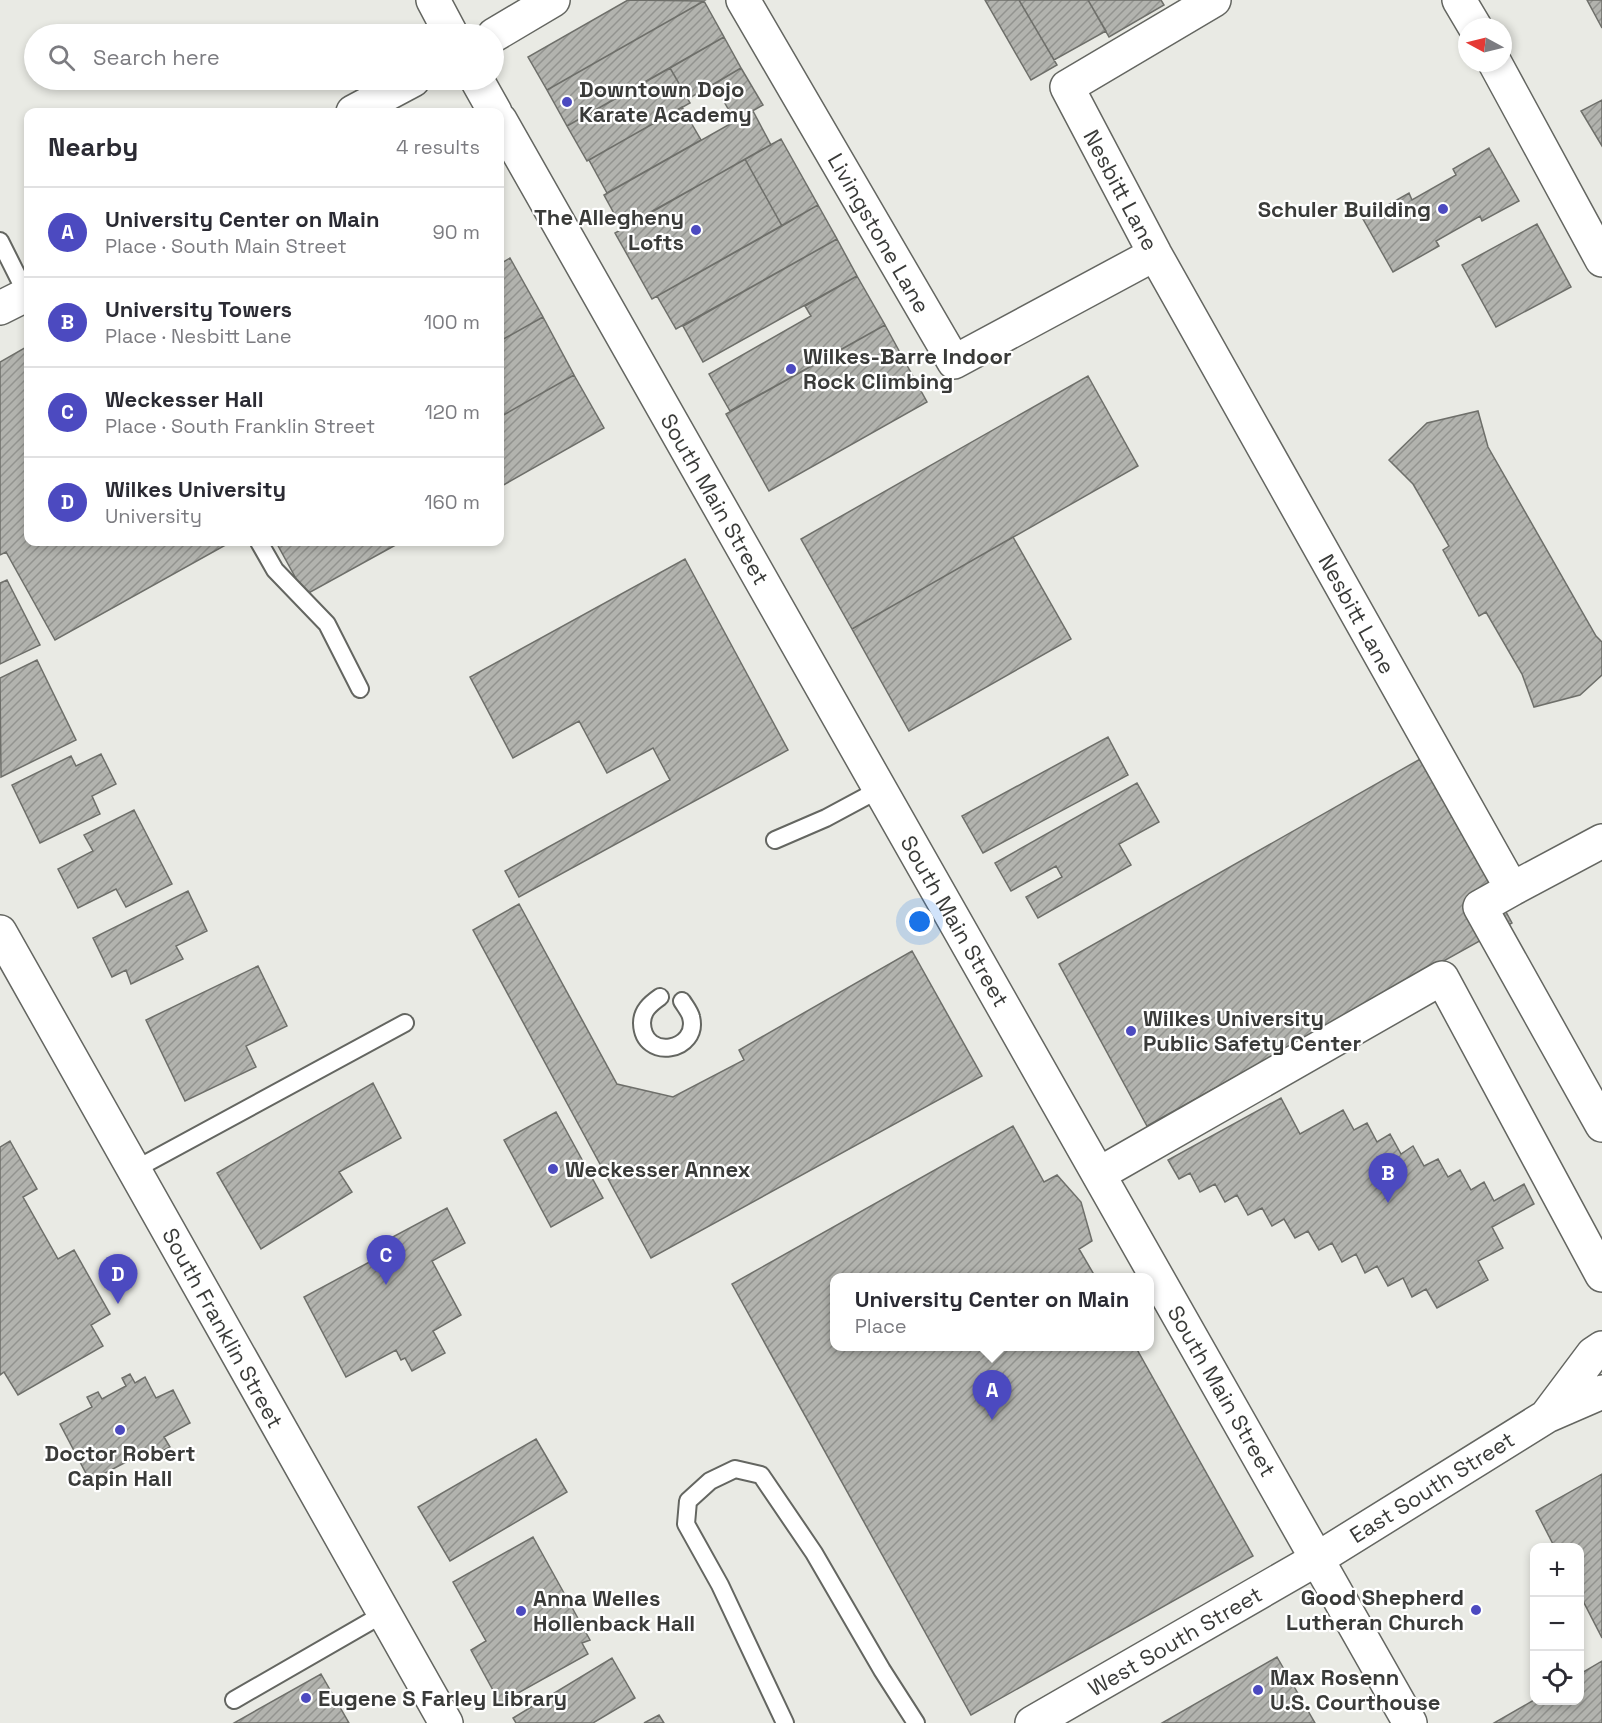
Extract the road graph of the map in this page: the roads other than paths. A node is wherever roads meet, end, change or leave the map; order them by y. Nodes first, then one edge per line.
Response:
1 (432, 0) edge
2 (553, 0) edge
3 (743, 0) edge
4 (1214, 0) edge
5 (1460, 0) edge
6 (1470, 18) edge
7 (445, 24) edge
8 (504, 28) edge
9 (1500, 72) edge
10 (394, 90) edge
11 (483, 90) edge
12 (360, 108) edge
13 (493, 108) edge
14 (504, 127) edge
15 (0, 241) edge
16 (1155, 254) junction
17 (1602, 261) edge
18 (18, 299) edge
19 (261, 546) edge
20 (360, 689) dead end
21 (880, 789) junction
22 (775, 840) dead end
23 (1602, 841) edge
24 (1512, 889) junction
25 (0, 932) edge
26 (660, 997) dead end
27 (682, 1001) dead end
28 (405, 1023) dead end
29 (1602, 1125) edge
30 (134, 1170) junction
31 (1099, 1174) junction
32 (1602, 1275) edge
33 (1602, 1348) edge
34 (1602, 1392) edge
35 (1547, 1416) junction
36 (1317, 1559) junction
37 (385, 1613) junction
38 (234, 1700) dead end
39 (446, 1723) edge
40 (785, 1723) edge
41 (916, 1723) edge
42 (1032, 1723) edge
43 (1410, 1723) edge

1 - 7 street
2 - 8 street
3 - 16 street, Livingstone Lane
4 - 16 street, Nesbitt Lane
5 - 6 street
9 - 17 street
10 - 12 street
11 - 13 street
14 - 21 street, South Main Street
15 - 18 lane
16 - 24 street, Nesbitt Lane
19 - 20 lane
21 - 22 lane
21 - 31 street, South Main Street
23 - 24 street
24 - 29 street
25 - 30 street, South Franklin Street
26 - 27 lane
28 - 30 lane
30 - 37 street, South Franklin Street
31 - 32 street
31 - 36 street, South Main Street
33 - 35 street, East South Street
34 - 35 street, East South Street
35 - 36 street, East South Street
36 - 42 street, West South Street
36 - 43 street, South Main Street
37 - 38 lane
37 - 39 street, South Franklin Street
40 - 41 lane

